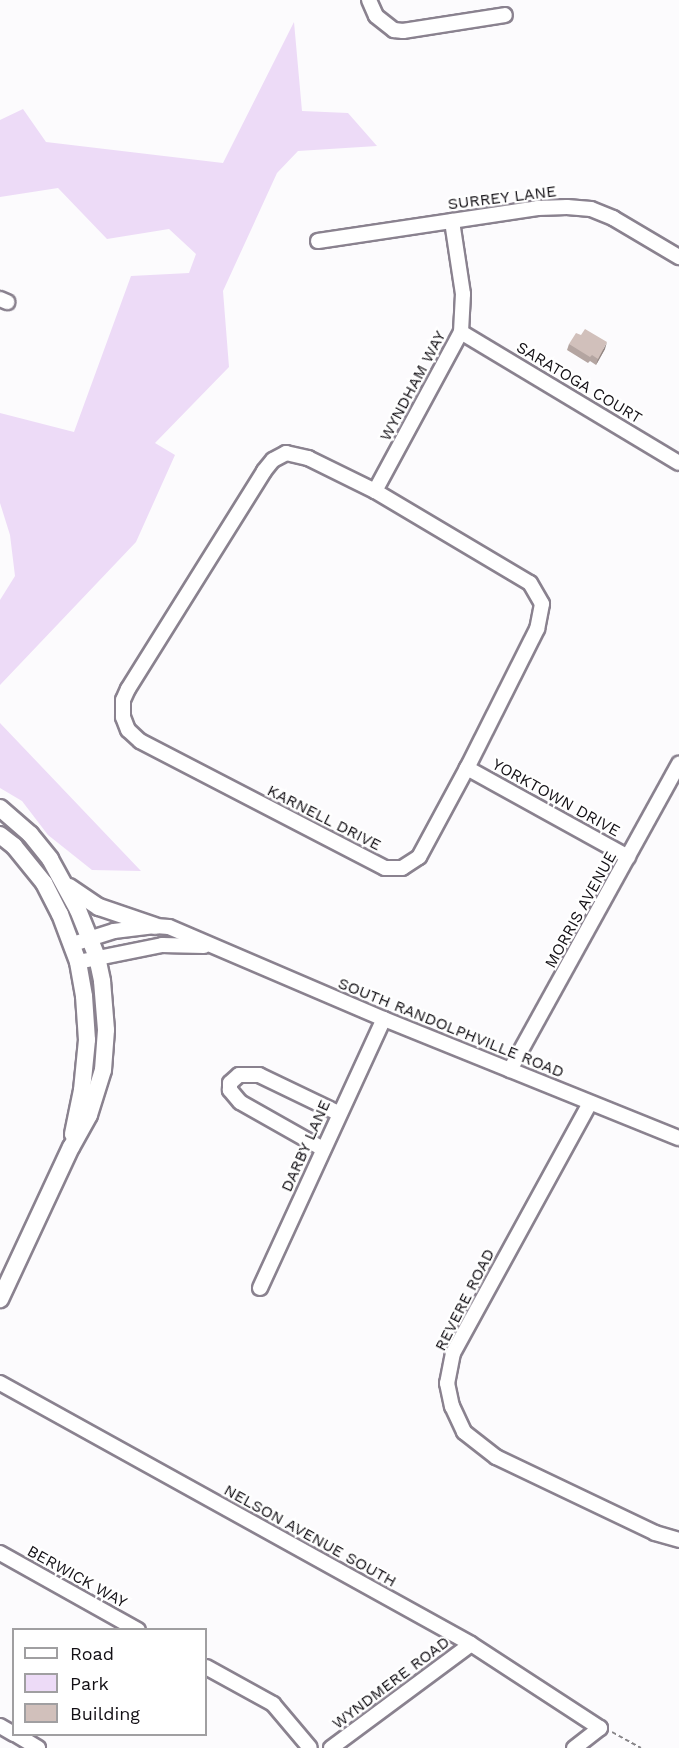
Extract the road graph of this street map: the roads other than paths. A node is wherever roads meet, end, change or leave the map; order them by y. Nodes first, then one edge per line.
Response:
1 (369, 0) edge
2 (505, 15) dead end
3 (452, 221) junction
4 (318, 241) dead end
5 (679, 257) edge
6 (461, 332) junction
7 (679, 463) edge
8 (375, 491) junction
9 (679, 764) edge
10 (468, 768) junction
11 (0, 808) edge
12 (0, 835) edge
13 (628, 856) junction
14 (66, 885) junction
15 (155, 926) junction
16 (90, 938) junction
17 (73, 944) junction
18 (212, 947) junction
19 (97, 957) junction
20 (78, 962) junction
21 (384, 1019) junction
22 (510, 1070) junction
23 (590, 1103) junction
24 (338, 1113) junction
25 (679, 1138) edge
26 (71, 1147) junction
27 (322, 1149) junction
28 (260, 1288) dead end
29 (0, 1299) edge
30 (0, 1383) edge
31 (679, 1540) edge
32 (0, 1553) edge
33 (136, 1628) edge
34 (471, 1644) junction
35 (207, 1668) edge
36 (17, 1736) edge
37 (38, 1748) edge
38 (310, 1748) edge
39 (331, 1748) edge
40 (574, 1748) edge

1 - 2 street
3 - 4 street, SURREY LANE
3 - 5 street, SURREY LANE
3 - 6 street, WYNDHAM WAY
6 - 7 street, SARATOGA COURT
6 - 8 street, WYNDHAM WAY
8 - 10 street, KARNELL DRIVE
8 - 10 street, KARNELL DRIVE
9 - 13 street, MORRIS AVENUE
10 - 13 street, YORKTOWN DRIVE
11 - 14 main road
12 - 17 main road
13 - 22 street, MORRIS AVENUE
14 - 15 main road
14 - 16 main road
15 - 16 street, SOUTH RANDOLPHVILLE ROAD
15 - 18 street, SOUTH RANDOLPHVILLE ROAD
16 - 17 street, SOUTH RANDOLPHVILLE ROAD
16 - 19 main road
17 - 20 main road
18 - 19 street, SOUTH RANDOLPHVILLE ROAD
18 - 21 street, SOUTH RANDOLPHVILLE ROAD
19 - 20 street, SOUTH RANDOLPHVILLE ROAD
19 - 26 main road
20 - 26 main road
21 - 22 street, SOUTH RANDOLPHVILLE ROAD
21 - 24 street, DARBY LANE
22 - 23 street, SOUTH RANDOLPHVILLE ROAD
23 - 25 street, SOUTH RANDOLPHVILLE ROAD
23 - 31 street, REVERE ROAD
24 - 27 street, DARBY LANE
24 - 27 street
26 - 29 main road
27 - 28 street, DARBY LANE
30 - 34 street, NELSON AVENUE SOUTH
32 - 33 street, BERWICK WAY
34 - 39 street, WYNDMERE ROAD
34 - 40 street, NELSON AVENUE SOUTH
35 - 38 street
36 - 37 street

